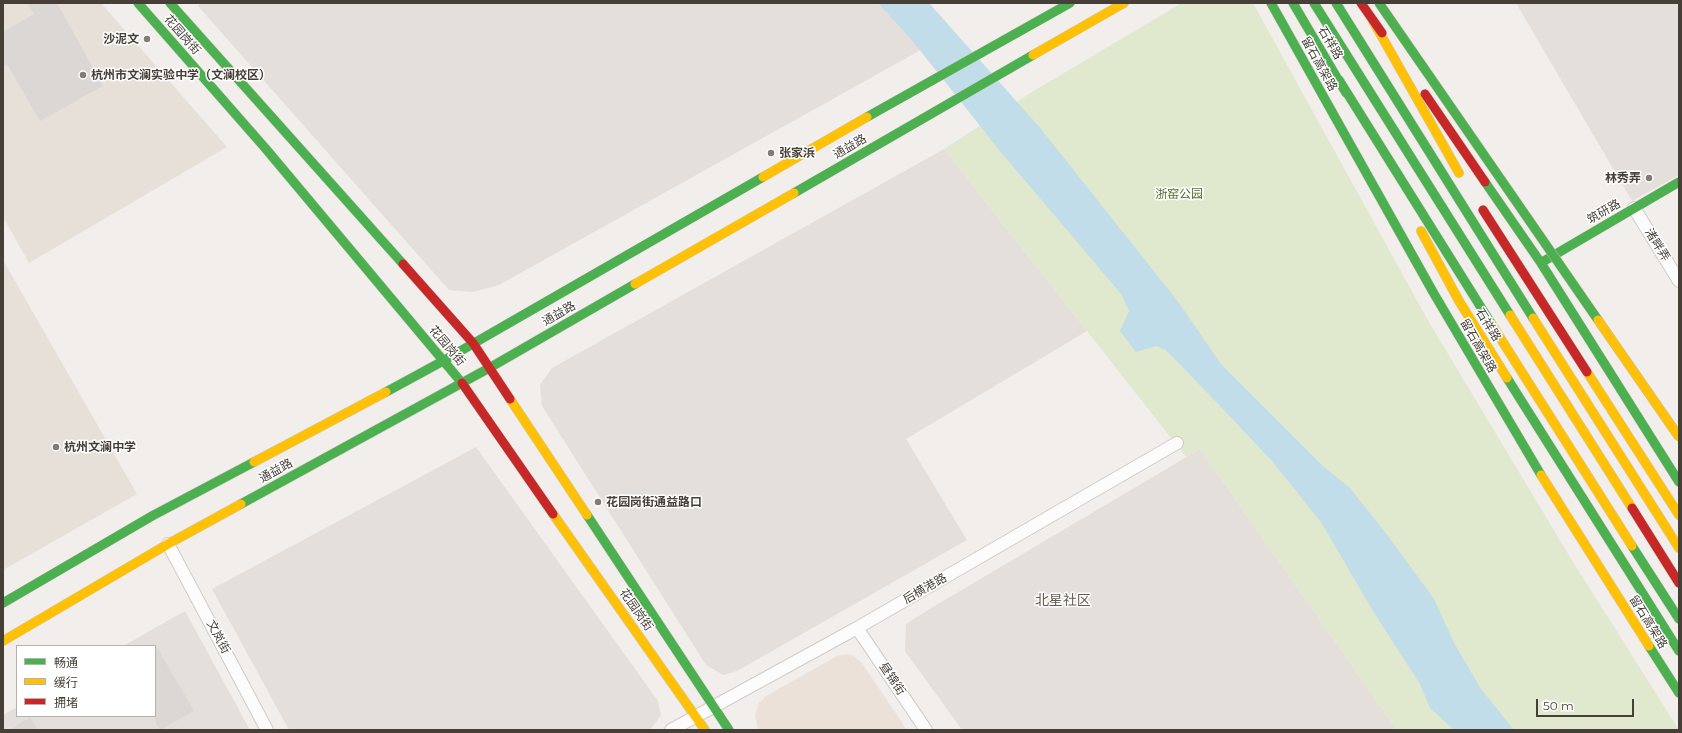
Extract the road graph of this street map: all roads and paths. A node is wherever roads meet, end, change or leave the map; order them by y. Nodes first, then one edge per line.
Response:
1 (138, 3) edge
2 (170, 3) edge
3 (1070, 3) edge
4 (1124, 3) edge
5 (1271, 3) edge
6 (1293, 3) edge
7 (1314, 3) edge
8 (1336, 3) edge
9 (1361, 3) edge
10 (1379, 3) edge
11 (1373, 21) junction
12 (1339, 80) junction
13 (1679, 182) edge
14 (1465, 183) dead end
15 (1478, 203) dead end
16 (1634, 208) junction
17 (1410, 211) dead end
18 (1418, 225) dead end
19 (1540, 263) junction
20 (1679, 281) edge
21 (473, 343) junction
22 (443, 361) junction
23 (491, 367) junction
24 (461, 382) junction
25 (1679, 437) edge
26 (1177, 443) dead end
27 (1679, 482) edge
28 (1679, 515) edge
29 (168, 544) junction
30 (1679, 548) edge
31 (1679, 583) edge
32 (3, 603) edge
33 (1679, 619) edge
34 (857, 628) junction
35 (3, 641) edge
36 (1679, 651) edge
37 (1679, 693) edge
38 (713, 707) junction
39 (695, 716) junction
40 (267, 730) edge
41 (671, 730) edge
42 (705, 730) edge
43 (729, 730) edge
44 (926, 730) edge

1 - 22 main road, 花园岗街
2 - 21 main road, 花园岗街
3 - 21 main road, 通益路
4 - 23 main road, 通益路
5 - 37 main road, 留石高架路
6 - 12 main road, 石祥路
7 - 31 main road
8 - 30 main road
9 - 11 main road
10 - 25 main road, bridge
11 - 14 main road
11 - 19 main road
12 - 17 main road, 石祥路
12 - 33 main road
13 - 16 main road, 筑研路
15 - 28 main road
16 - 19 main road, 筑研路
16 - 20 street, 渚畔弄
18 - 36 main road, 石祥路
19 - 27 main road
21 - 22 main road, 通益路
21 - 23 main road, 花园岗街
22 - 24 main road, 花园岗街
22 - 32 main road, 通益路
23 - 24 main road, 通益路
23 - 38 main road, 花园岗街
24 - 29 main road, 通益路
24 - 39 main road, 花园岗街
26 - 34 street, 后横港路
29 - 35 main road, 通益路
29 - 40 street, 文岚街
34 - 38 street, 后横港路
34 - 44 street, 昼锦街
38 - 39 street, 后横港路
38 - 43 main road, 花园岗街
39 - 41 street, 后横港路
39 - 42 main road, 花园岗街

